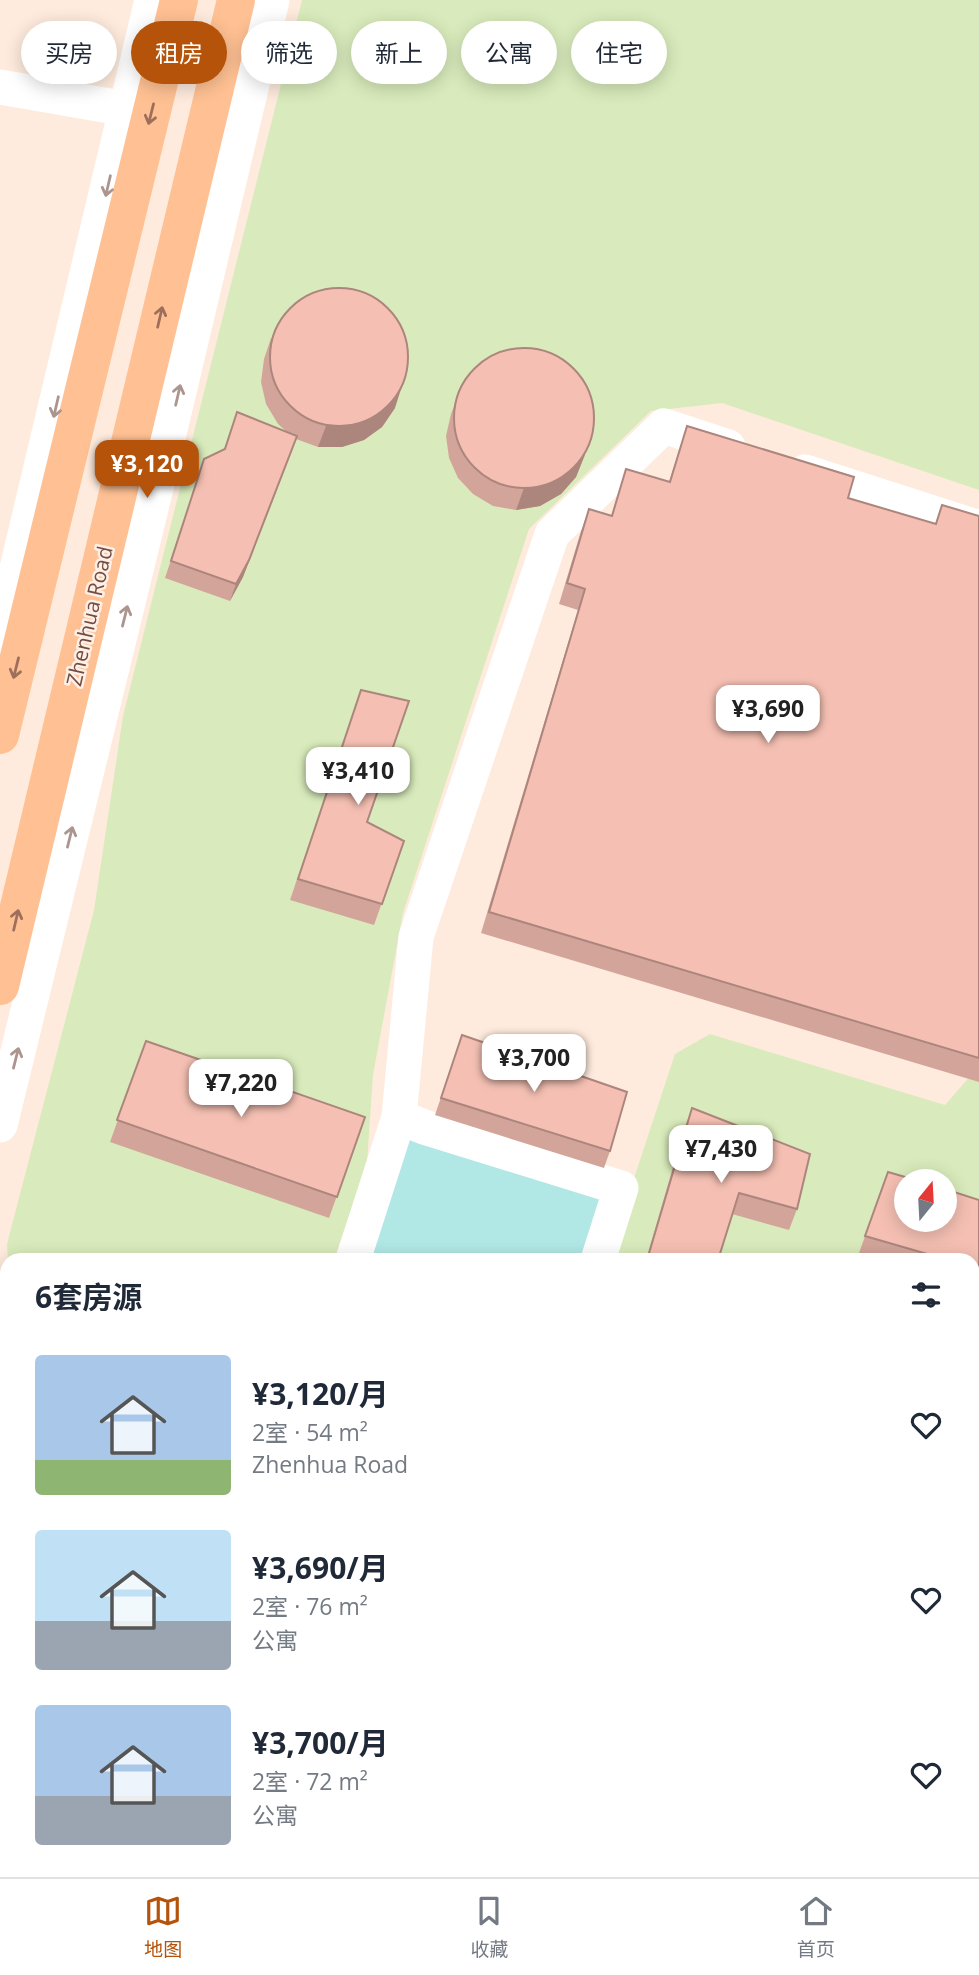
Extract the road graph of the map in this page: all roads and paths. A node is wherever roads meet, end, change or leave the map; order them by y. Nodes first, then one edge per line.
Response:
1 (152, 0) edge
2 (179, 0) edge
3 (236, 0) edge
4 (272, 0) edge
5 (0, 87) edge
6 (127, 109) junction
7 (979, 528) edge
8 (0, 640) edge
9 (0, 735) edge
10 (0, 986) edge
11 (399, 1117) junction
12 (0, 1125) edge
13 (355, 1253) edge
14 (600, 1253) edge

1 - 6 street
2 -> 9 main road
10 -> 3 main road, Zhenhua Road
12 -> 4 street
5 - 6 street
6 -> 8 street
7 - 11 street
11 - 13 street
11 - 14 street

